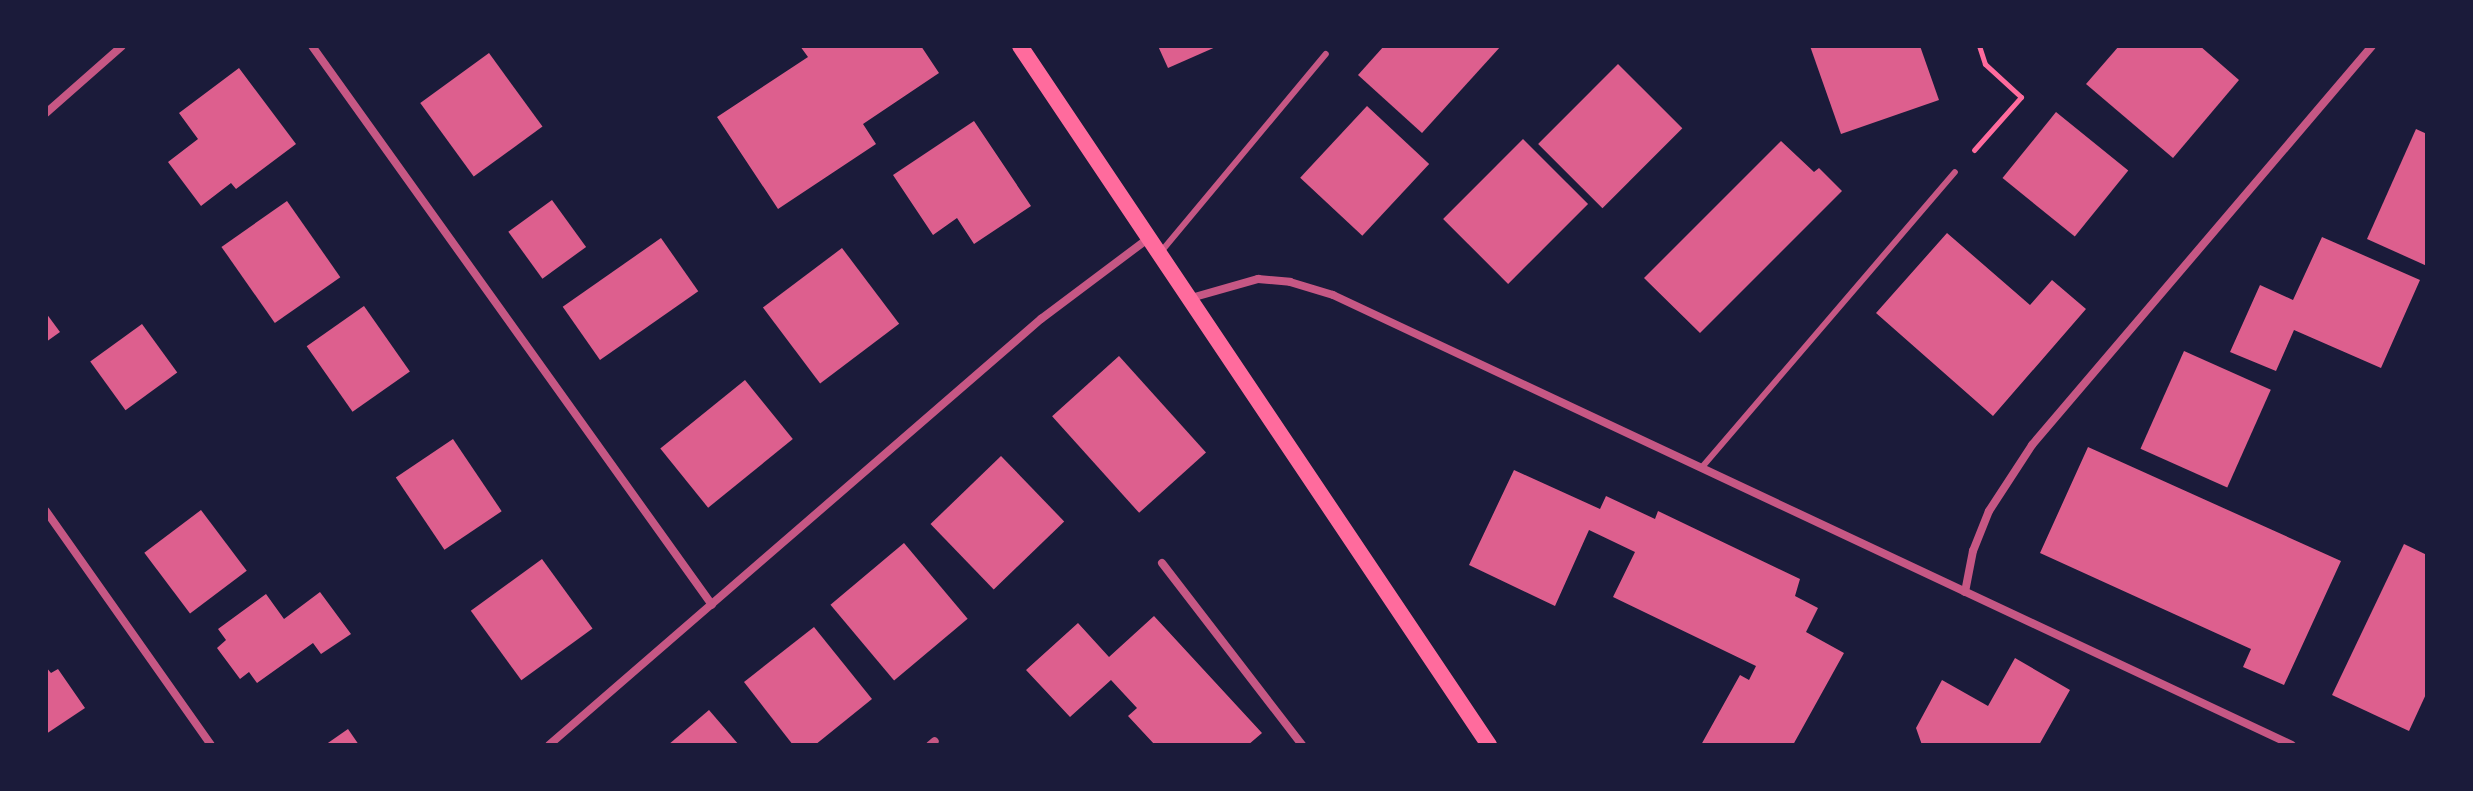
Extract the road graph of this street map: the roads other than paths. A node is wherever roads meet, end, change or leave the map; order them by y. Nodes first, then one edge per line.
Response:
1 (122, 46) edge
2 (312, 46) edge
3 (1020, 46) edge
4 (2372, 46) edge
5 (1326, 54) dead end
6 (46, 113) edge
7 (1955, 172) road end
8 (1149, 238) junction
9 (1160, 253) junction
10 (1191, 298) junction
11 (1703, 466) junction
12 (46, 511) edge
13 (1162, 563) dead end
14 (1965, 592) junction
15 (712, 605) junction
16 (211, 745) edge
17 (549, 745) edge
18 (1302, 745) edge
19 (1489, 745) edge
20 (2292, 745) edge

1 - 6 street
2 - 15 street
3 - 8 main road
4 - 14 street
5 - 9 lane
7 - 11 lane
8 - 9 main road
8 - 15 street
9 - 10 main road
10 - 11 street
10 - 19 main road
11 - 14 street
12 - 16 street
13 - 18 street
14 - 20 street
15 - 17 street

